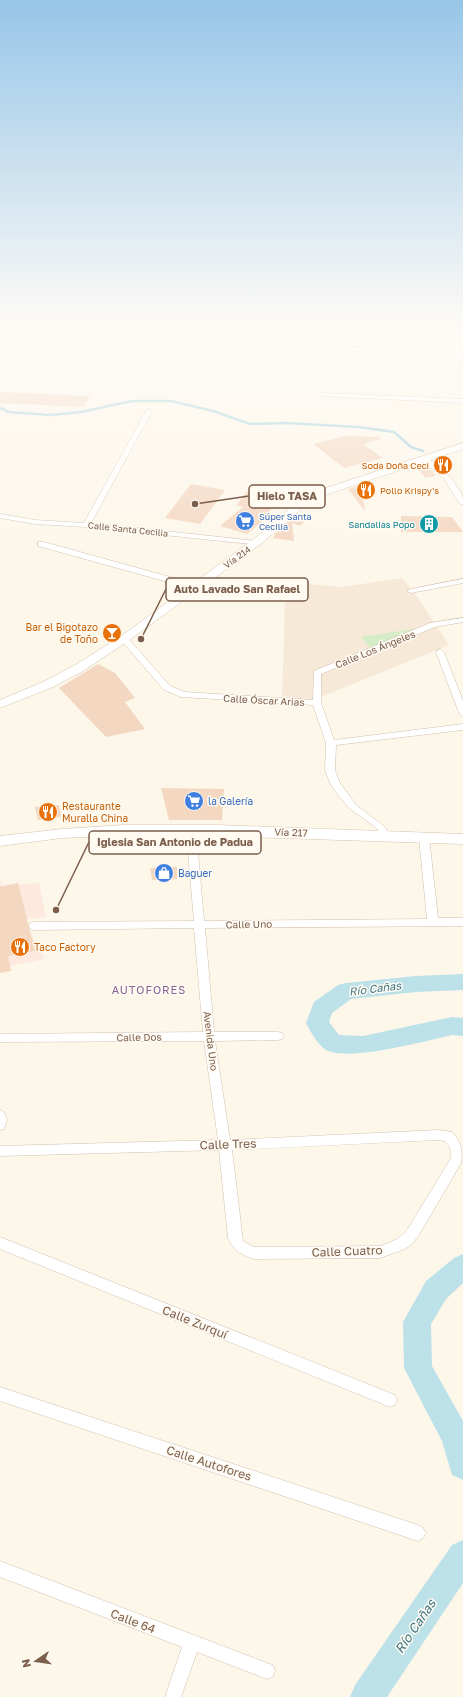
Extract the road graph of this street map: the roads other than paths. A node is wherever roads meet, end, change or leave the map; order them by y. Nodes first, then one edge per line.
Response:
1 (149, 411) dead end
2 (463, 446) edge
3 (423, 459) junction
4 (463, 502) edge
5 (0, 516) edge
6 (86, 525) junction
7 (256, 543) junction
8 (41, 544) dead end
9 (463, 581) edge
10 (196, 587) junction
11 (411, 591) dead end
12 (463, 620) edge
13 (124, 639) junction
14 (440, 652) dead end
15 (317, 703) junction
16 (0, 704) edge
17 (463, 713) edge
18 (463, 727) edge
19 (332, 743) junction
20 (191, 829) junction
21 (385, 836) junction
22 (424, 837) junction
23 (463, 839) edge
24 (0, 841) edge
25 (434, 922) junction
26 (463, 922) edge
27 (198, 925) junction
28 (34, 926) dead end
29 (278, 1036) dead end
30 (210, 1037) junction
31 (0, 1038) edge
32 (0, 1115) edge
33 (0, 1125) edge
34 (453, 1141) joint
35 (225, 1144) junction
36 (0, 1151) edge
37 (0, 1243) edge
38 (244, 1250) joint
39 (0, 1394) edge
40 (390, 1400) dead end
41 (418, 1533) dead end
42 (0, 1569) edge
43 (192, 1644) junction
44 (268, 1671) dead end
45 (172, 1697) edge

1 - 6 street
2 - 3 main road, Vía 214
3 - 4 street
3 - 7 main road, Vía 214
5 - 6 street, Calle Santa Cecilia
6 - 7 street, Calle Santa Cecilia
7 - 10 main road, Vía 214
8 - 10 street
9 - 11 street
10 - 13 main road, Vía 214
12 - 15 street, Calle Los Ángeles
13 - 15 street, Calle Óscar Arias
13 - 16 main road, Vía 214
14 - 17 street
15 - 19 street, Calle Óscar Arias
18 - 19 street
19 - 21 street, Calle Óscar Arias
20 - 21 main road, Vía 217
20 - 24 main road, Vía 217
20 - 27 street, Avenida Uno
21 - 22 main road, Vía 217
22 - 23 main road, Vía 217
22 - 25 street
25 - 26 street, Calle Uno
25 - 27 street, Calle Uno
27 - 28 street, Calle Uno
27 - 30 street, Avenida Uno
29 - 30 street, Calle Dos
30 - 31 street, Calle Dos
30 - 35 street, Avenida Uno
32 - 33 street
34 - 35 street, Calle Tres
34 - 38 street, Calle Cuatro
35 - 36 street, Calle Tres
35 - 38 street, Avenida Uno
37 - 40 street, Calle Zurquí
39 - 41 street, Calle Autofores
42 - 43 street, Calle 64
43 - 44 street, Calle 64
43 - 45 street

